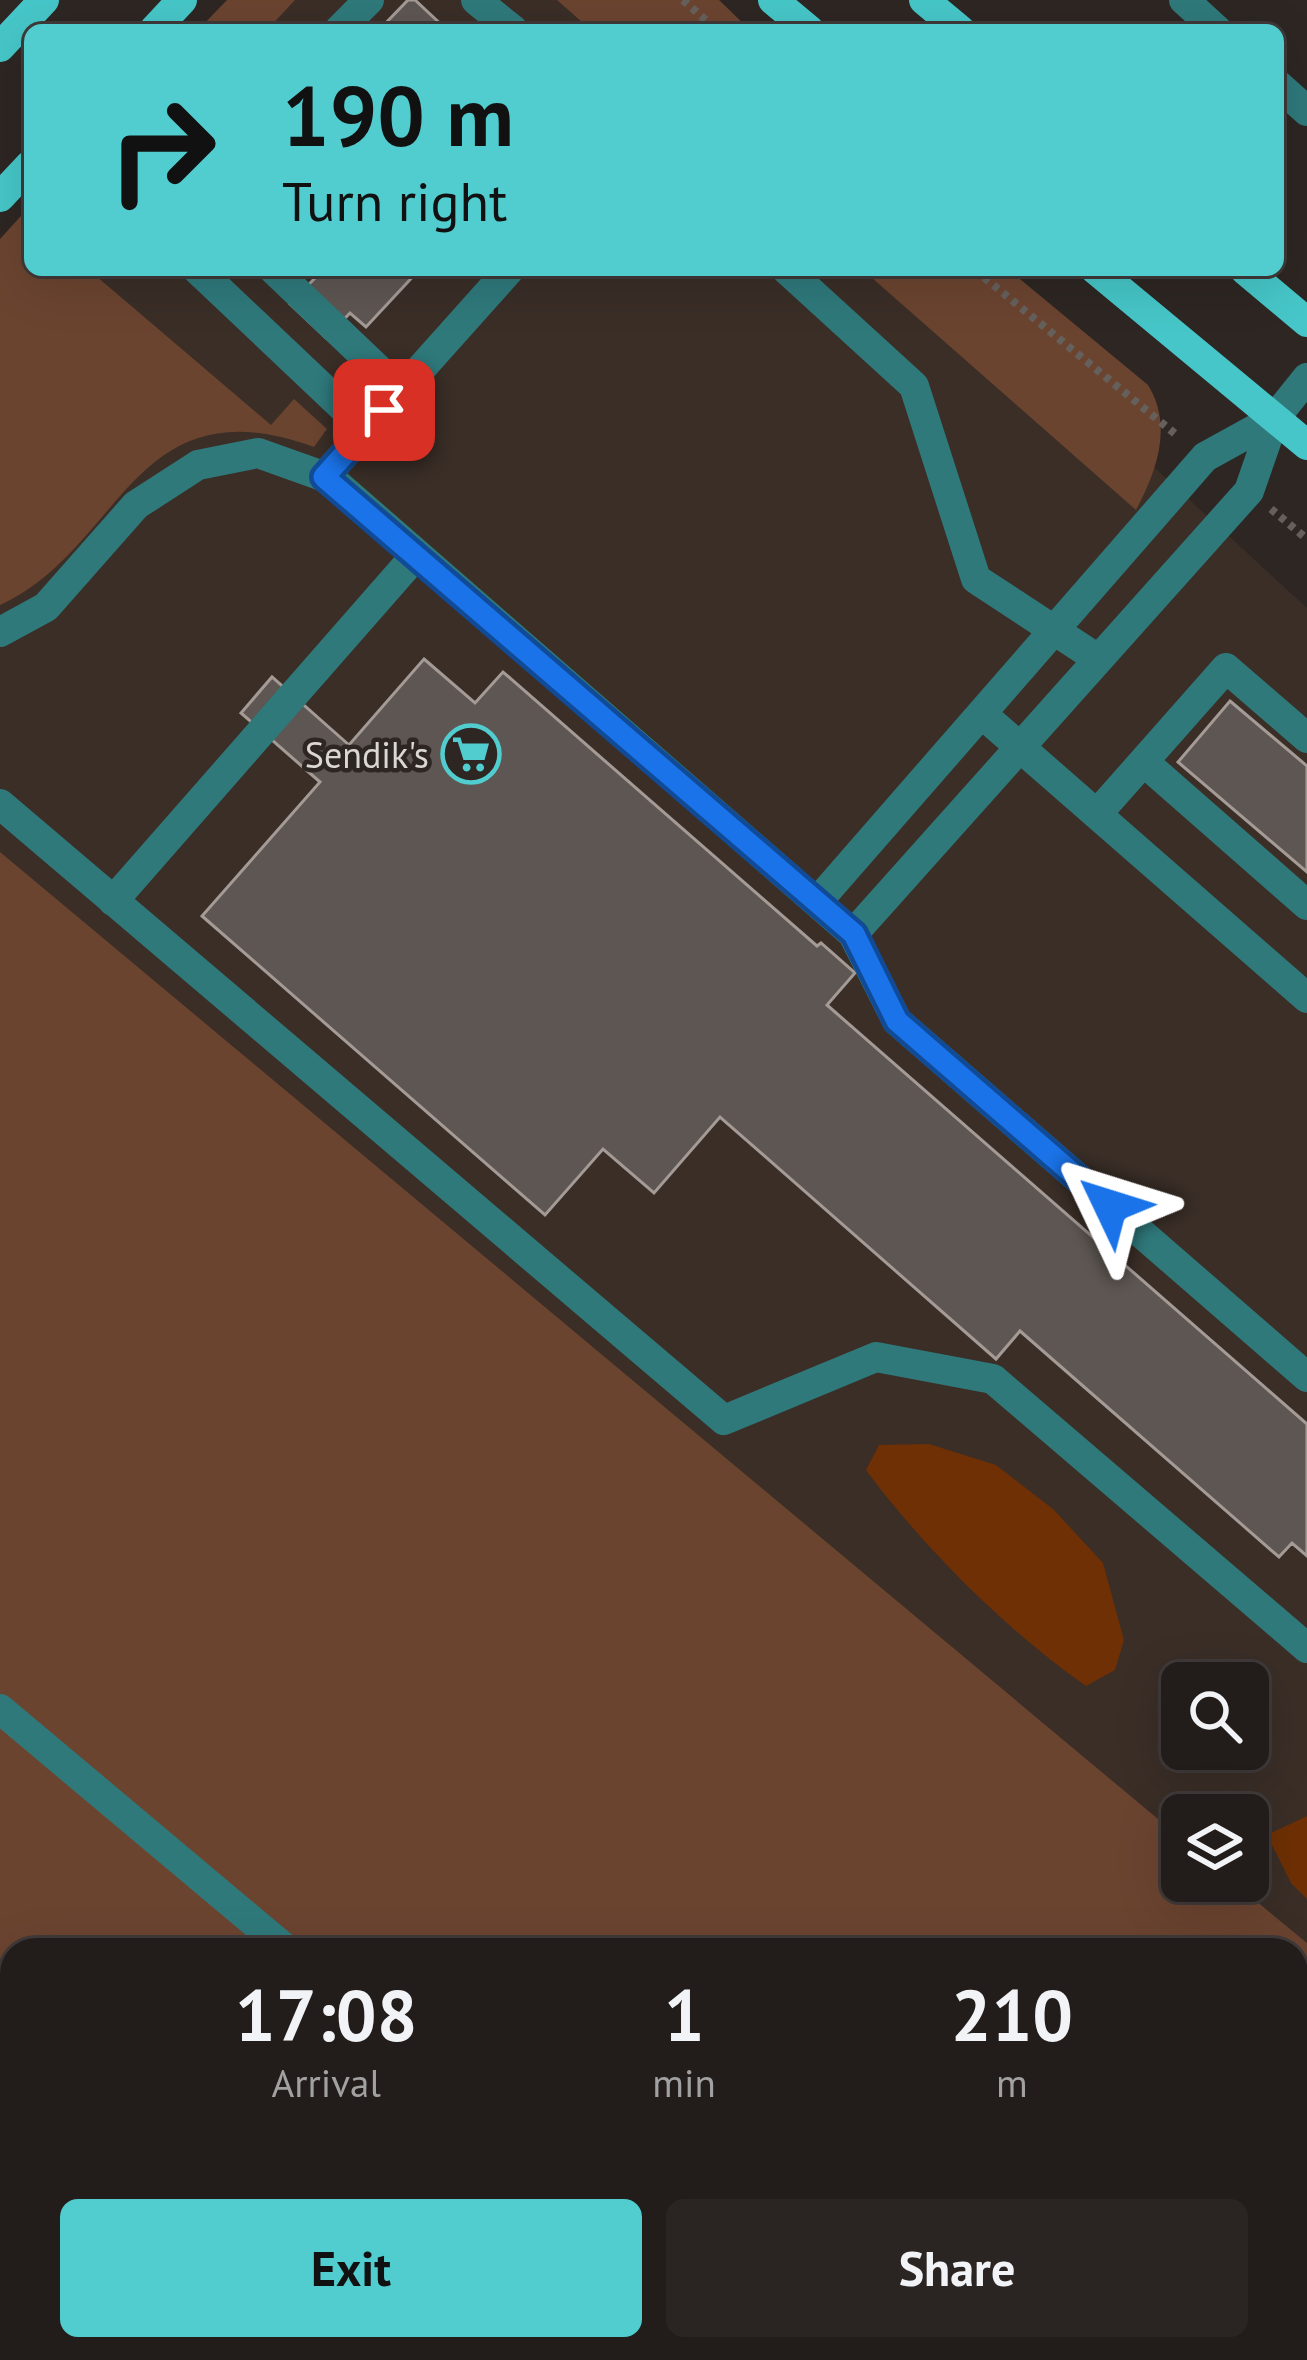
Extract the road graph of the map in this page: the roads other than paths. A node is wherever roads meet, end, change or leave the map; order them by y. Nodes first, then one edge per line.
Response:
1 (44, 0) edge
2 (182, 0) edge
3 (369, 0) edge
4 (476, 0) edge
5 (773, 0) edge
6 (924, 0) edge
7 (1184, 0) edge
8 (160, 24) edge
9 (345, 24) edge
10 (506, 24) edge
11 (801, 24) edge
12 (953, 24) edge
13 (1210, 24) edge
14 (0, 47) edge
15 (1284, 90) edge
16 (1307, 111) edge
17 (24, 171) edge
18 (0, 197) edge
19 (204, 276) edge
20 (280, 276) edge
21 (504, 276) edge
22 (795, 276) edge
23 (1103, 276) edge
24 (1252, 276) edge
25 (1307, 322) edge
26 (1307, 378) edge
27 (401, 391) junction
28 (1274, 419) junction
29 (366, 429) junction
30 (1307, 445) edge
31 (324, 477) junction
32 (416, 554) junction
33 (0, 632) edge
34 (1056, 632) junction
35 (1098, 659) junction
36 (982, 714) junction
37 (1307, 738) edge
38 (1020, 747) junction
39 (1144, 762) junction
40 (0, 804) edge
41 (1097, 814) junction
42 (113, 901) junction
43 (817, 902) junction
44 (1307, 904) edge
45 (854, 934) junction
46 (1307, 998) edge
47 (1307, 1377) edge
48 (1307, 1648) edge
49 (0, 1709) edge
50 (273, 1938) edge

1 - 14 main road
2 - 8 main road
3 - 9 street
4 - 10 street
5 - 11 main road
6 - 12 main road
7 - 13 street
15 - 16 street
17 - 18 main road
19 - 29 street
20 - 27 street
21 - 27 street
22 - 34 street
23 - 28 main road
24 - 25 main road
26 - 28 street
27 - 29 street
28 - 30 main road
28 - 34 street
28 - 35 street
29 - 31 street
31 - 32 street
31 - 33 street
32 - 42 street
32 - 43 street
34 - 35 street
34 - 36 street
35 - 38 street
36 - 38 street
36 - 43 street
37 - 39 street
38 - 41 street
38 - 45 street
39 - 41 street
39 - 44 street
40 - 42 street
41 - 46 street
42 - 48 street
43 - 45 street
45 - 47 street
49 - 50 street

